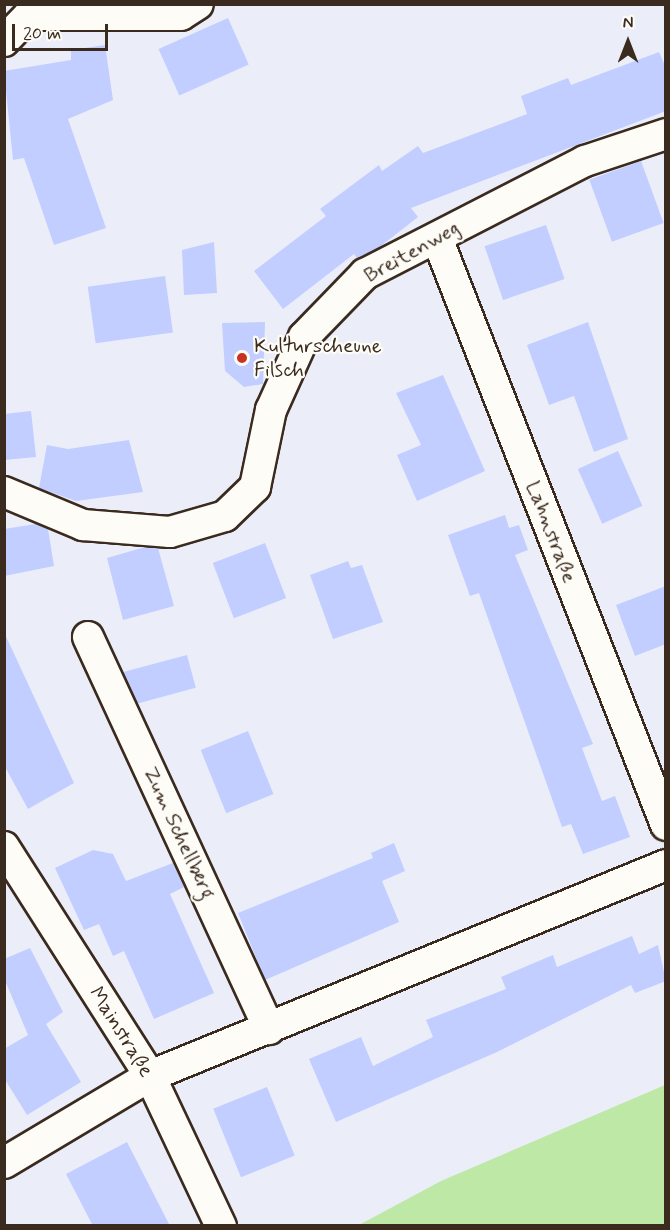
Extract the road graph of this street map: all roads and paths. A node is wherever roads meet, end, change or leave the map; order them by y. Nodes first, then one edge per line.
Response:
1 (198, 4) edge
2 (27, 10) edge
3 (4, 41) edge
4 (666, 134) edge
5 (437, 238) junction
6 (4, 492) edge
7 (88, 637) dead end
8 (666, 825) edge
9 (4, 847) edge
10 (666, 865) edge
11 (269, 1029) junction
12 (150, 1076) junction
13 (4, 1163) edge
14 (221, 1226) edge

1 - 2 street
2 - 3 street
4 - 5 street, Breitenweg
5 - 6 street, Breitenweg
5 - 8 street, Lahnstraße
7 - 11 street, Zum Schellberg
9 - 12 street, Mainstraße
10 - 11 street
11 - 12 street
12 - 13 street
12 - 14 street, Mainstraße

